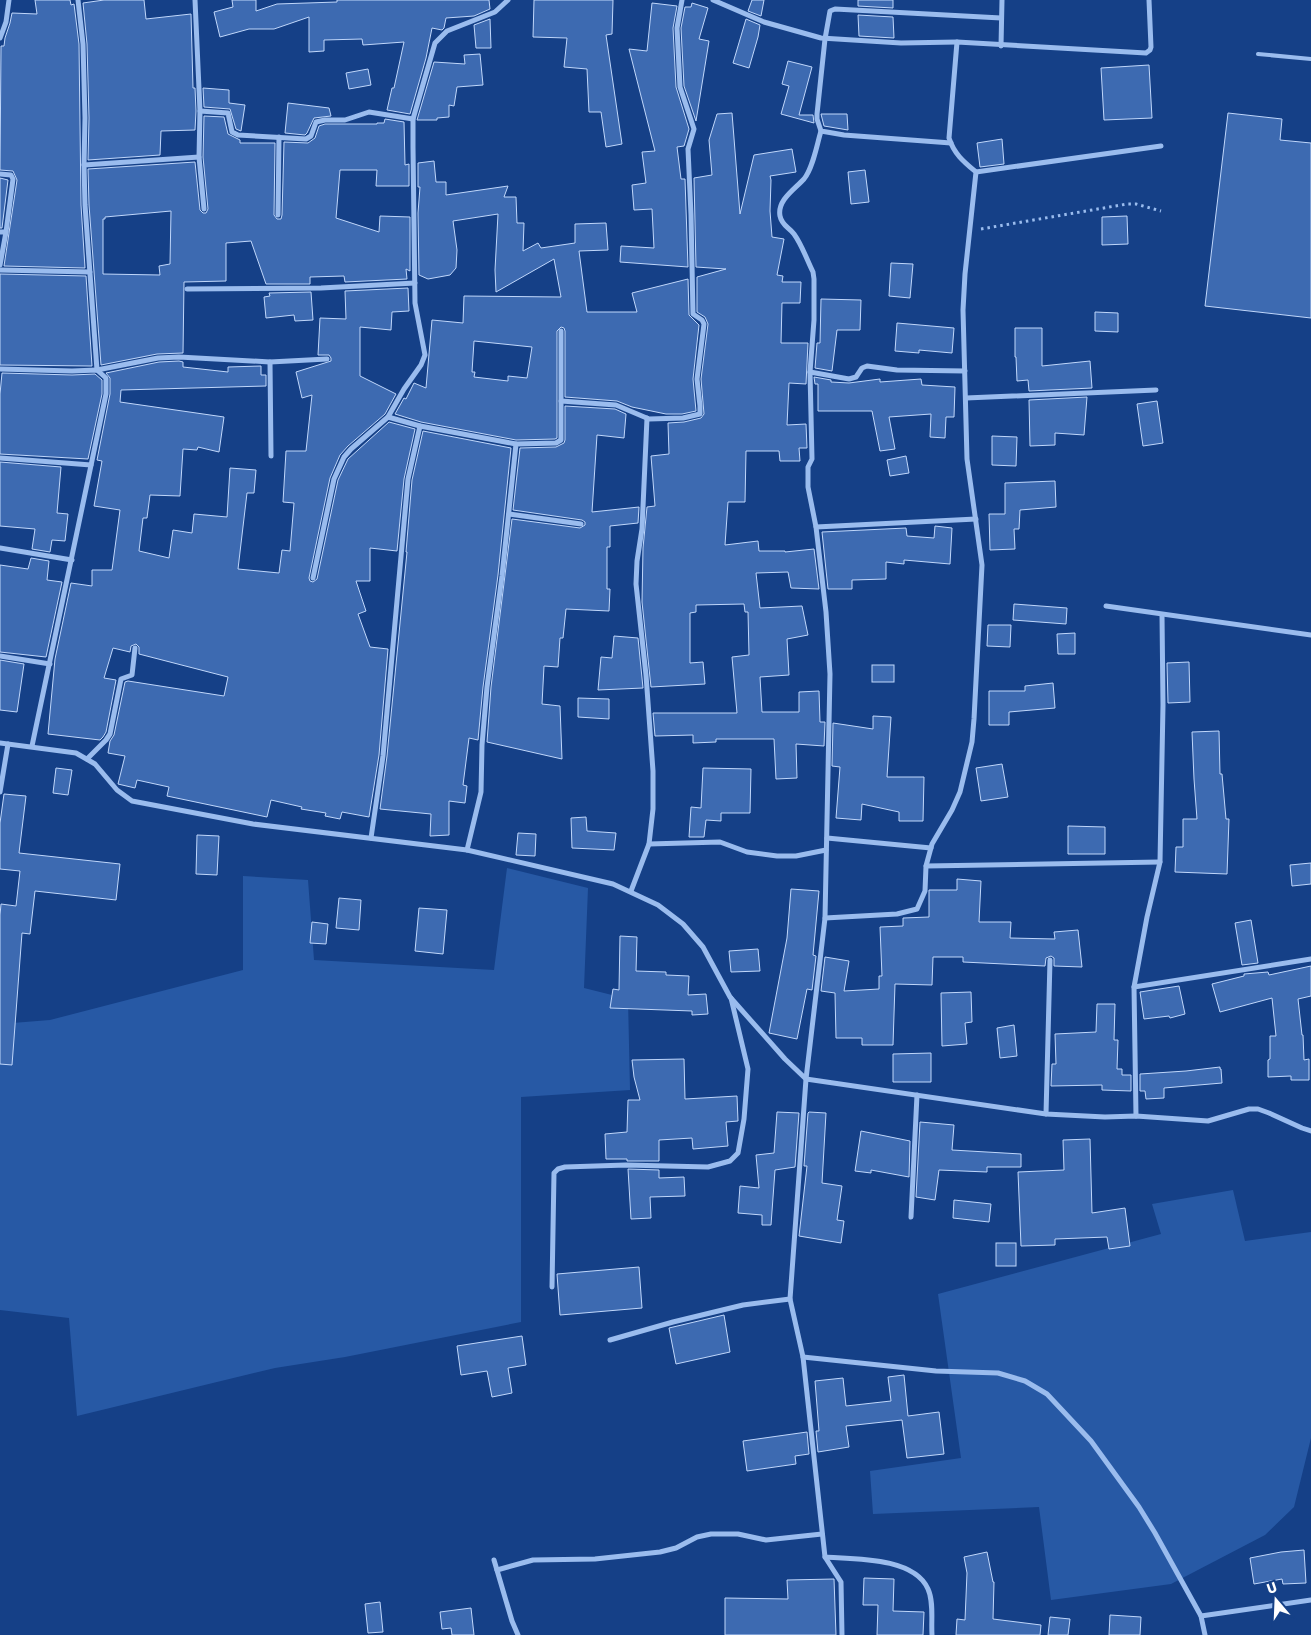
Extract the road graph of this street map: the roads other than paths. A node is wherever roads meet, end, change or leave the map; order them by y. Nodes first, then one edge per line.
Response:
1 (9, 0) edge
2 (78, 0) edge
3 (195, 0) edge
4 (508, 0) edge
5 (682, 0) edge
6 (713, 0) edge
7 (1002, 0) edge
8 (1149, 0) edge
9 (1001, 18) junction
10 (0, 38) edge
11 (825, 39) junction
12 (957, 42) junction
13 (1001, 46) junction
14 (1258, 54) dead end
15 (1311, 59) edge
16 (200, 112) junction
17 (414, 119) junction
18 (821, 131) junction
19 (279, 138) junction
20 (951, 144) junction
21 (1161, 146) dead end
22 (199, 157) junction
23 (84, 166) junction
24 (976, 172) junction
25 (0, 174) edge
26 (204, 209) dead end
27 (278, 215) dead end
28 (3, 232) edge
29 (0, 265) edge
30 (0, 270) edge
31 (90, 272) junction
32 (415, 283) junction
33 (187, 289) dead end
34 (561, 331) dead end
35 (327, 359) dead end
36 (270, 362) junction
37 (0, 369) edge
38 (98, 370) junction
39 (965, 371) junction
40 (810, 372) junction
41 (1156, 390) dead end
42 (966, 398) junction
43 (561, 401) junction
44 (388, 417) junction
45 (646, 418) junction
46 (420, 426) junction
47 (516, 444) junction
48 (271, 456) dead end
49 (0, 458) edge
50 (91, 465) junction
51 (509, 514) junction
52 (976, 519) junction
53 (582, 524) dead end
54 (816, 527) junction
55 (0, 548) edge
56 (72, 560) junction
57 (313, 578) dead end
58 (1106, 606) dead end
59 (1162, 615) junction
60 (1311, 635) edge
61 (135, 648) dead end
62 (0, 656) edge
63 (50, 664) junction
64 (0, 743) edge
65 (8, 744) junction
66 (32, 746) junction
67 (87, 759) junction
68 (0, 792) edge
69 (371, 838) junction
70 (827, 838) junction
71 (649, 844) junction
72 (931, 848) junction
73 (467, 850) junction
74 (826, 850) junction
75 (1160, 862) junction
76 (926, 866) junction
77 (631, 891) junction
78 (825, 918) junction
79 (1311, 959) edge
80 (1050, 960) dead end
81 (1134, 987) junction
82 (730, 997) junction
83 (806, 1079) junction
84 (916, 1096) junction
85 (1046, 1114) junction
86 (1136, 1116) junction
87 (1311, 1131) edge
88 (911, 1217) dead end
89 (552, 1287) dead end
90 (790, 1299) junction
91 (610, 1340) dead end
92 (803, 1357) junction
93 (822, 1534) junction
94 (825, 1557) junction
95 (494, 1560) dead end
96 (497, 1570) junction
97 (1311, 1600) edge
98 (1201, 1616) junction
99 (518, 1635) edge
100 (842, 1635) edge
101 (932, 1635) edge
102 (1205, 1635) edge

1 - 10 street
2 - 23 street
3 - 16 street
4 - 17 street
5 - 45 street
6 - 11 street
7 - 9 street
8 - 13 street
9 - 11 street
9 - 13 street
11 - 12 street
11 - 18 street
12 - 13 street
12 - 20 street
14 - 15 lane
16 - 19 street
16 - 22 street
17 - 19 street
17 - 32 street
18 - 20 street
18 - 40 street
19 - 27 street
20 - 24 street
21 - 24 street
22 - 23 street
22 - 26 street
23 - 31 street
24 - 39 street
25 - 28 street
28 - 29 street
30 - 31 street
31 - 38 street
32 - 33 street
32 - 44 street
34 - 43 street
35 - 36 street
36 - 38 street
36 - 48 street
37 - 38 street
38 - 50 street
39 - 40 street
39 - 42 street
40 - 54 street
41 - 42 street
42 - 52 street
43 - 45 street
43 - 47 street
44 - 46 street
44 - 57 street
45 - 71 street
46 - 47 street
46 - 69 street
47 - 51 street
49 - 50 street
50 - 56 street
51 - 53 street
51 - 73 street
52 - 54 street
52 - 72 street
54 - 70 street
55 - 56 street
56 - 63 street
58 - 59 street
59 - 60 street
59 - 75 street
61 - 67 street
62 - 63 street
63 - 66 street
64 - 65 street
65 - 66 street
65 - 68 street
66 - 67 street
67 - 69 street
69 - 73 street
70 - 72 street
70 - 74 street
71 - 74 street
71 - 77 street
72 - 76 street
73 - 77 street
74 - 78 street
75 - 76 street
75 - 81 street
76 - 78 street
77 - 82 street
78 - 83 street
79 - 81 street
80 - 85 street
81 - 86 street
82 - 83 street
82 - 89 street
83 - 84 street
83 - 90 street
84 - 85 street
84 - 88 street
85 - 86 street
86 - 87 street
90 - 91 street
90 - 92 street
92 - 93 street
92 - 98 street
93 - 94 street
93 - 96 street
94 - 100 street
94 - 101 street
95 - 96 street
96 - 99 street
97 - 98 street
98 - 102 street

